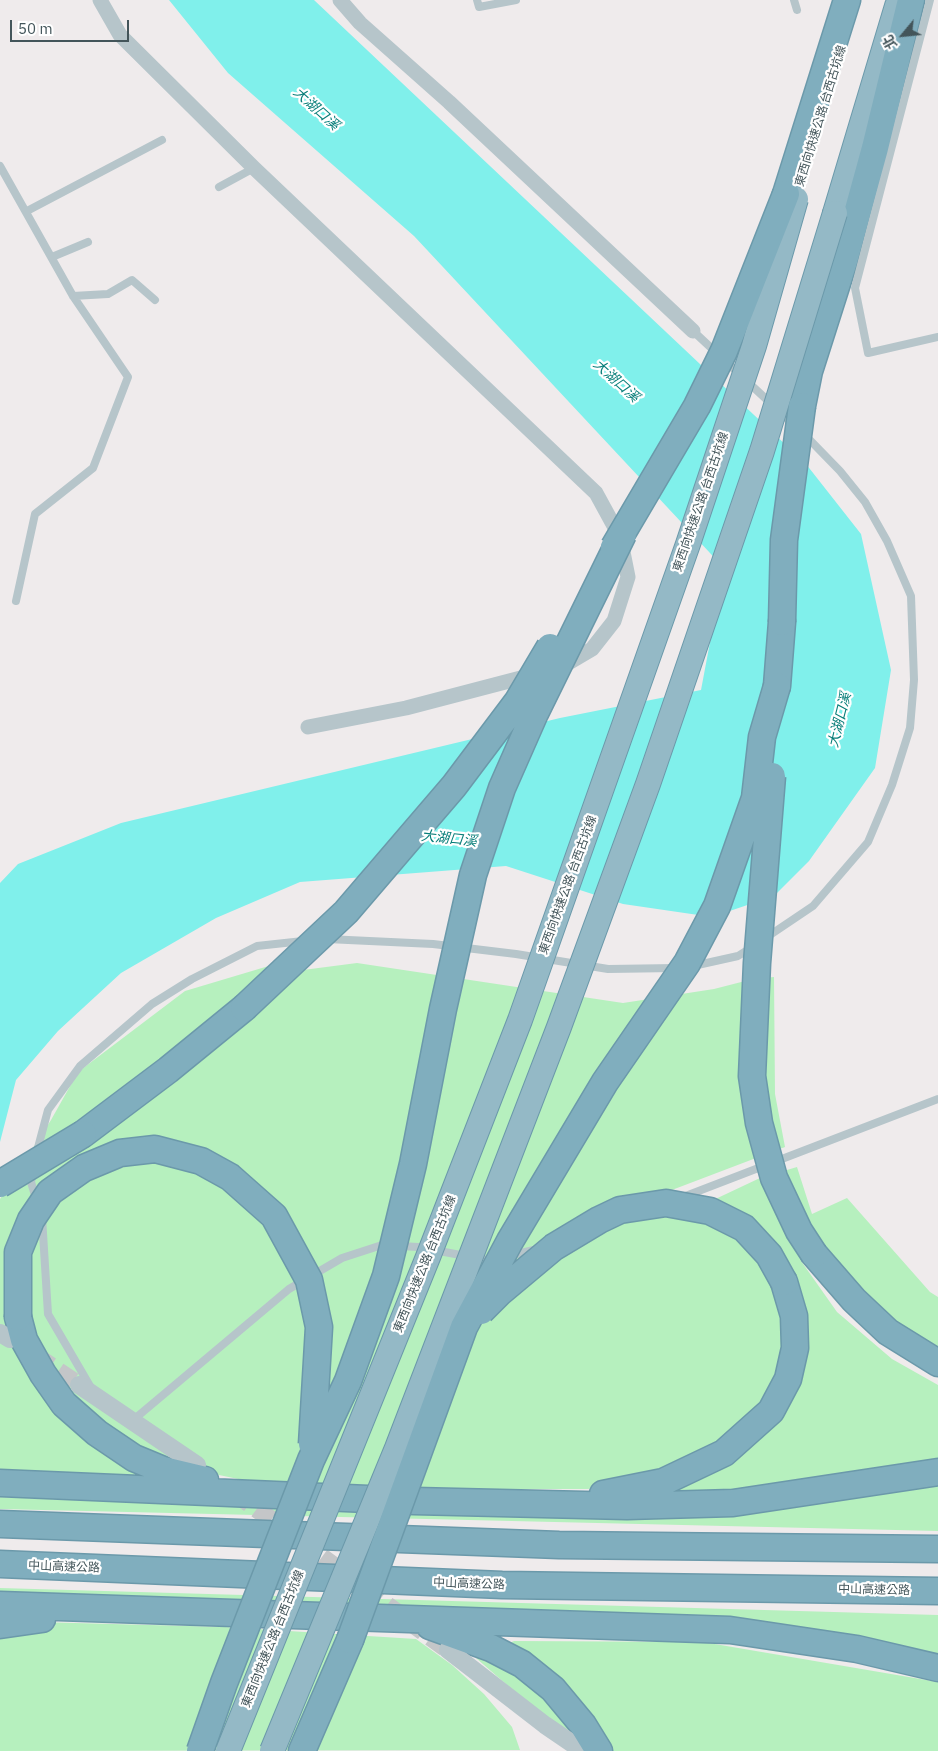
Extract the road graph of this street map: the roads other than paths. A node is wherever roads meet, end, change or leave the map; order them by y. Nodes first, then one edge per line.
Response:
1 (100, 0) edge
2 (340, 0) edge
3 (477, 0) edge
4 (516, 0) edge
5 (794, 0) edge
6 (847, 0) edge
7 (856, 0) edge
8 (899, 0) edge
9 (912, 0) edge
10 (930, 0) edge
11 (796, 10) dead end
12 (162, 140) dead end
13 (0, 166) edge
14 (254, 168) junction
15 (219, 187) dead end
16 (791, 196) junction
17 (27, 211) junction
18 (88, 242) dead end
19 (52, 257) junction
20 (73, 296) junction
21 (155, 300) dead end
22 (693, 331) joint
23 (938, 337) edge
24 (623, 534) junction
25 (16, 601) dead end
26 (777, 686) junction
27 (308, 727) dead end
28 (938, 1099) edge
29 (0, 1184) edge
30 (636, 1216) dead end
31 (599, 1230) dead end
32 (464, 1327) junction
33 (9, 1330) edge
34 (938, 1363) edge
35 (79, 1385) tunnel mouth
36 (96, 1397) junction
37 (132, 1421) junction
38 (311, 1460) junction
39 (197, 1465) dead end
40 (938, 1472) edge
41 (0, 1483) edge
42 (259, 1493) junction
43 (414, 1501) junction
44 (0, 1524) edge
45 (938, 1549) edge
46 (0, 1564) edge
47 (938, 1591) edge
48 (0, 1605) edge
49 (117, 1609) junction
50 (370, 1618) junction
51 (0, 1625) edge
52 (350, 1640) junction
53 (448, 1650) tunnel mouth
54 (938, 1668) edge
55 (224, 1683) junction
56 (191, 1751) edge
57 (200, 1751) edge
58 (228, 1751) edge
59 (272, 1751) edge
60 (302, 1751) edge
61 (323, 1751) edge
62 (583, 1751) edge
63 (599, 1751) edge

1 - 14 street
2 - 22 street
3 - 4 lane
5 - 11 lane
6 - 16 highway
7 - 16 highway, 東西向快速公路 台西古坑線
8 - 59 highway, bridge
9 - 26 highway, bridge
10 - 23 lane
12 - 17 lane
13 - 17 lane
14 - 15 lane
14 - 27 street
16 - 24 highway, bridge
16 - 58 highway, 東西向快速公路 台西古坑線, bridge
17 - 19 lane
18 - 19 lane
19 - 20 lane
20 - 21 lane
20 - 25 lane
22 - 36 lane
24 - 29 highway, bridge
24 - 38 highway, bridge
26 - 32 highway, bridge
26 - 34 highway, bridge
28 - 30 lane
31 - 37 lane
32 - 43 highway, bridge
32 - 52 highway, bridge
33 - 38 highway, bridge
33 - 42 highway
35 - 36 street
36 - 37 street
37 - 39 street
38 - 55 highway, bridge
40 - 43 highway
41 - 42 highway
42 - 43 highway
44 - 45 highway
46 - 47 highway, 中山高速公路
48 - 49 highway
49 - 50 highway
49 - 51 highway
50 - 54 highway
50 - 63 highway
52 - 60 highway
52 - 61 highway
53 - 62 street
55 - 56 highway, bridge
55 - 57 highway, bridge

